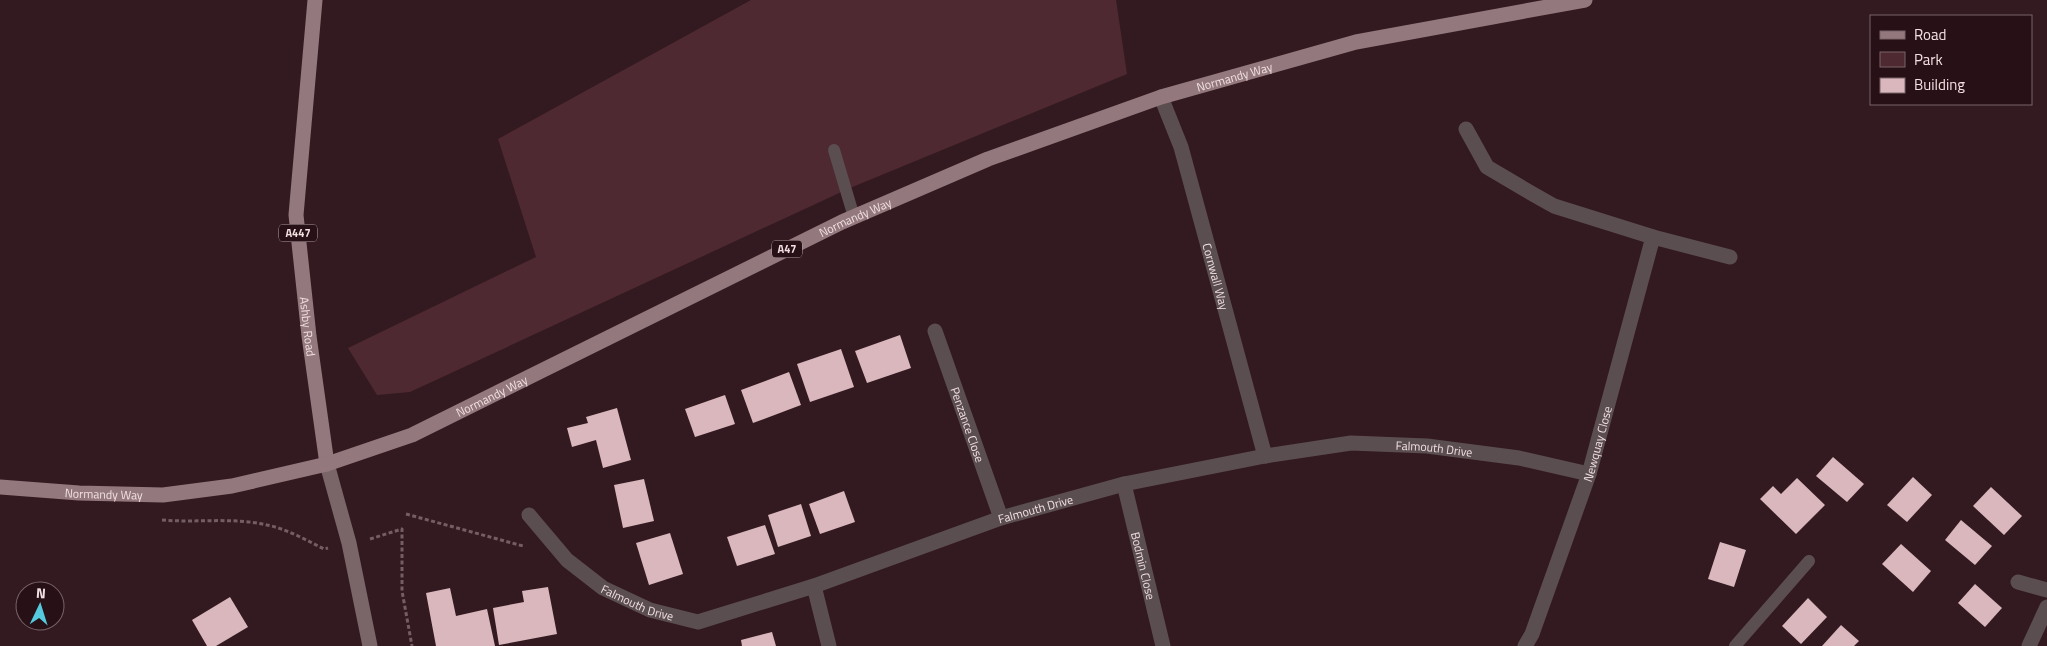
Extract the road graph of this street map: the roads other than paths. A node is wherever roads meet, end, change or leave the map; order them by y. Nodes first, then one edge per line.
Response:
1 (314, 0) edge
2 (1585, 0) edge
3 (1161, 97) junction
4 (1466, 129) dead end
5 (834, 150) dead end
6 (854, 217) junction
7 (1653, 237) junction
8 (1730, 257) dead end
9 (935, 331) dead end
10 (1264, 456) junction
11 (327, 464) junction
12 (1589, 474) junction
13 (1124, 484) junction
14 (0, 488) edge
15 (529, 515) dead end
16 (1001, 518) junction
17 (1809, 561) dead end
18 (2018, 582) dead end
19 (814, 586) junction
20 (2047, 590) edge
21 (2047, 607) edge
22 (370, 646) edge
23 (829, 646) edge
24 (1163, 646) edge
25 (1525, 646) edge
26 (1735, 646) edge
27 (2029, 646) edge

1 - 11 main road, Ashby Road / A447
2 - 3 main road, Normandy Way / A47
3 - 6 main road, Normandy Way / A47
3 - 10 street, Cornwall Way
4 - 7 street
5 - 6 lane
6 - 11 main road, Normandy Way / A47
7 - 8 street
7 - 12 street, Newquay Close
9 - 16 street, Penzance Close
10 - 12 street, Falmouth Drive
10 - 13 street, Falmouth Drive
11 - 14 main road, Normandy Way / A47
11 - 22 main road, Ashby Road
12 - 25 street, Newquay Close
13 - 16 street, Falmouth Drive
13 - 24 street, Bodmin Close
15 - 19 street, Falmouth Drive
16 - 19 street, Falmouth Drive
17 - 26 lane
18 - 20 street
19 - 23 street
21 - 27 street

